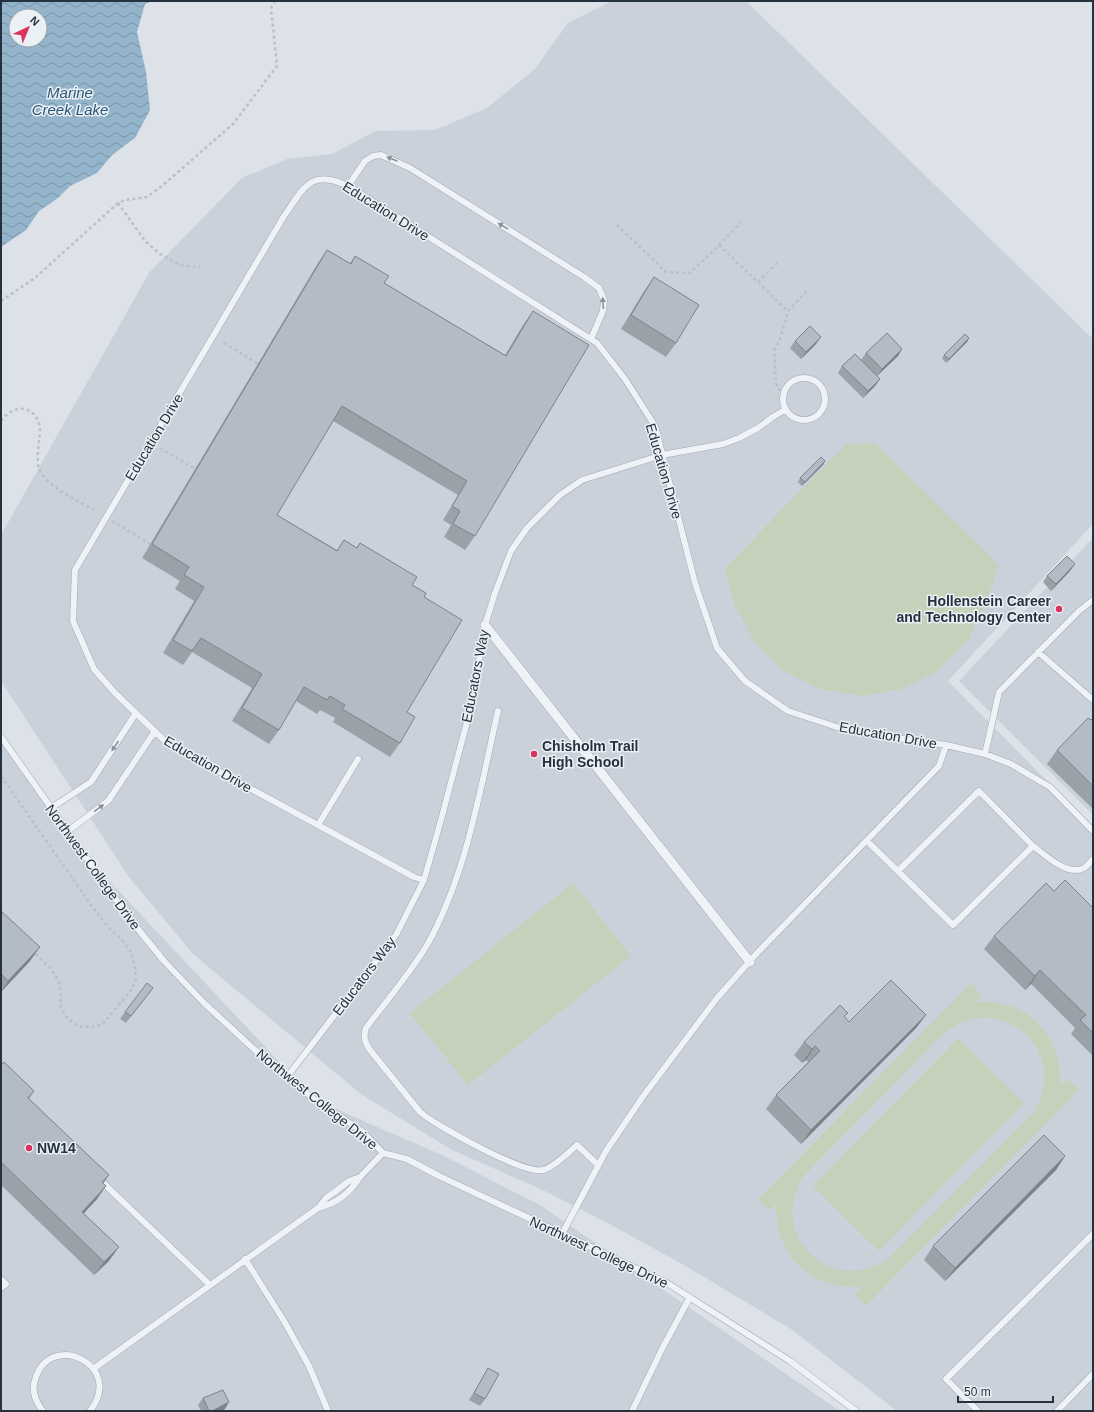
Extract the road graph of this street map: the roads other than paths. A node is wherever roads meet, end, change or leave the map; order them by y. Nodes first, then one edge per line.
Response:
1 (348, 186) junction
2 (591, 339) junction
3 (786, 409) junction
4 (662, 455) junction
5 (1093, 600) edge
6 (485, 625) junction
7 (1038, 652) junction
8 (1093, 700) edge
9 (498, 711) dead end
10 (136, 713) junction
11 (155, 731) junction
12 (1, 737) edge
13 (946, 745) junction
14 (985, 754) junction
15 (358, 759) dead end
16 (51, 808) junction
17 (318, 825) junction
18 (68, 831) junction
19 (1093, 831) edge
20 (867, 840) junction
21 (1033, 846) junction
22 (1093, 859) edge
23 (898, 871) junction
24 (424, 880) junction
25 (750, 962) junction
26 (287, 1077) junction
27 (383, 1153) junction
28 (598, 1165) junction
29 (96, 1175) edge
30 (360, 1177) junction
31 (318, 1208) junction
32 (562, 1234) junction
33 (1093, 1234) edge
34 (246, 1259) junction
35 (1, 1279) edge
36 (209, 1284) junction
37 (1, 1288) edge
38 (690, 1297) junction
39 (93, 1369) junction
40 (1093, 1374) edge
41 (43, 1411) edge
42 (90, 1411) edge
43 (328, 1411) edge
44 (632, 1411) edge
45 (856, 1411) edge
46 (978, 1411) edge
47 (1057, 1411) edge

1 - 2 lane, Education Drive
2 -> 1 lane
1 - 10 lane, Education Drive
2 - 4 lane, Education Drive
3 - 3 lane
3 - 4 lane, Educators Way
4 - 6 lane, Educators Way
4 - 13 lane, Education Drive
5 - 7 lane
6 - 24 lane, Educators Way
6 - 25 street
7 - 8 lane
7 - 14 lane
9 - 28 lane
10 - 11 lane, Education Drive
10 -> 16 lane
11 - 17 lane, Education Drive
18 -> 11 lane
12 - 16 lane, Northwest College Drive
13 - 14 lane, Education Drive
13 - 20 lane
14 - 19 lane, Education Drive
15 - 17 lane
16 - 18 lane, Northwest College Drive
17 - 24 lane, Education Drive
18 - 26 lane, Northwest College Drive
20 - 23 lane
20 - 25 lane
21 - 22 lane
21 - 23 lane
21 - 23 lane
24 - 26 lane, Educators Way
25 - 28 lane
26 - 27 lane, Northwest College Drive
27 - 30 lane
27 - 32 lane, Northwest College Drive
28 - 32 lane
29 - 36 lane
30 - 31 lane
30 - 31 lane
31 - 34 lane
32 - 38 lane, Northwest College Drive
33 - 46 lane
34 - 36 lane
34 - 43 lane
35 - 37 lane
36 - 39 lane
38 - 44 lane
38 - 45 lane, Northwest College Drive
39 - 41 lane
39 - 42 lane
40 - 47 lane

